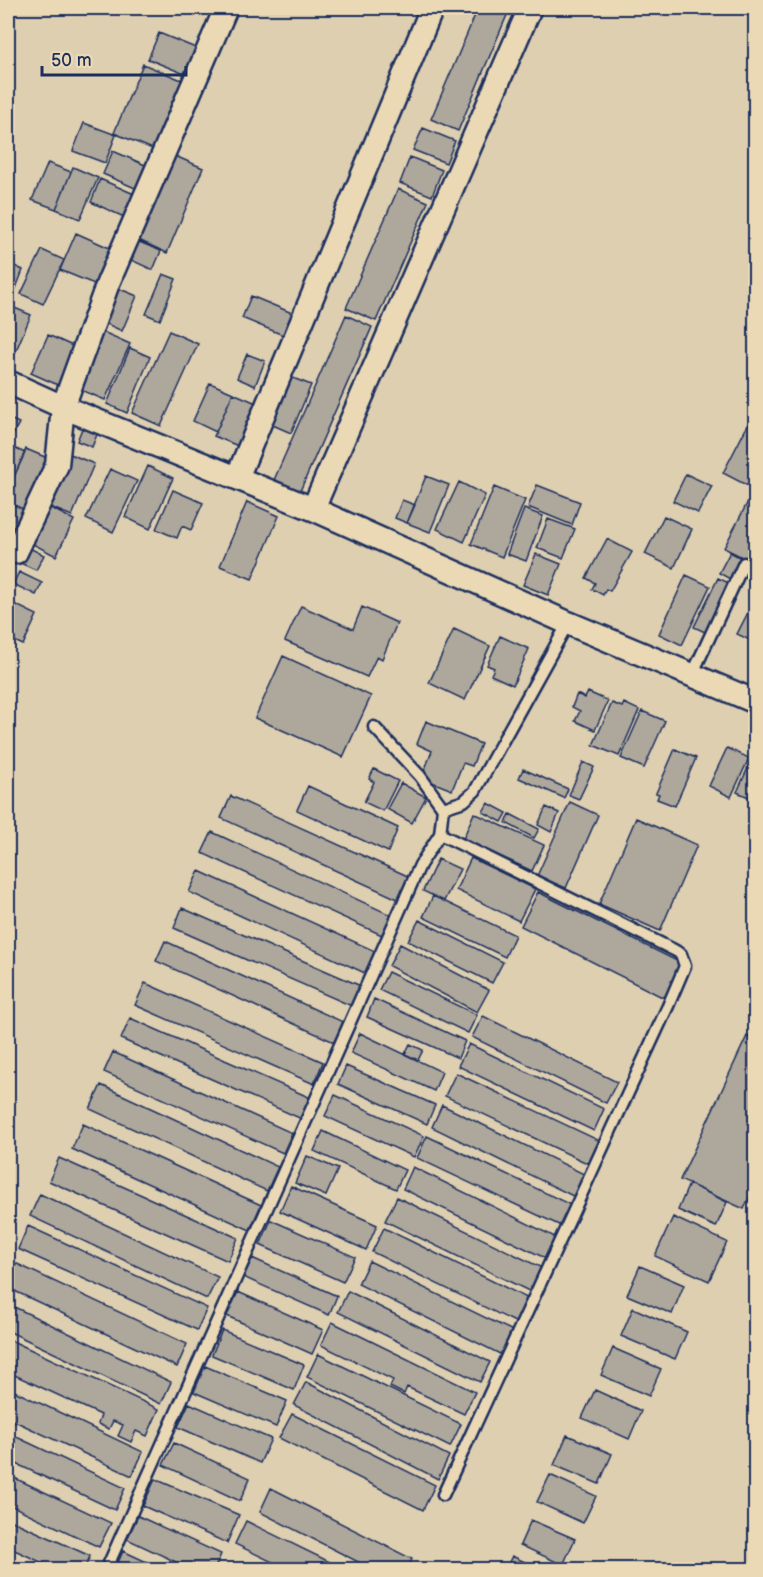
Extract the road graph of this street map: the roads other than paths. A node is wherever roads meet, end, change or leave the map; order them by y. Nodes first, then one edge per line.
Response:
1 (226, 8) edge
2 (432, 8) edge
3 (530, 8) edge
4 (8, 382) edge
5 (63, 407) junction
6 (237, 478) junction
7 (313, 508) junction
8 (16, 552) dead end
9 (744, 563) dead end
10 (568, 623) junction
11 (692, 675) junction
12 (756, 702) edge
13 (374, 727) dead end
14 (442, 808) junction
15 (440, 834) junction
16 (443, 1495) dead end
17 (106, 1569) edge

1 - 5 street
2 - 6 street
3 - 7 street
4 - 5 street
5 - 6 street
5 - 8 street
6 - 7 street
7 - 10 street
9 - 11 lane
10 - 11 street
10 - 14 lane
11 - 12 street
13 - 14 lane
14 - 15 lane
15 - 16 lane
15 - 17 lane

